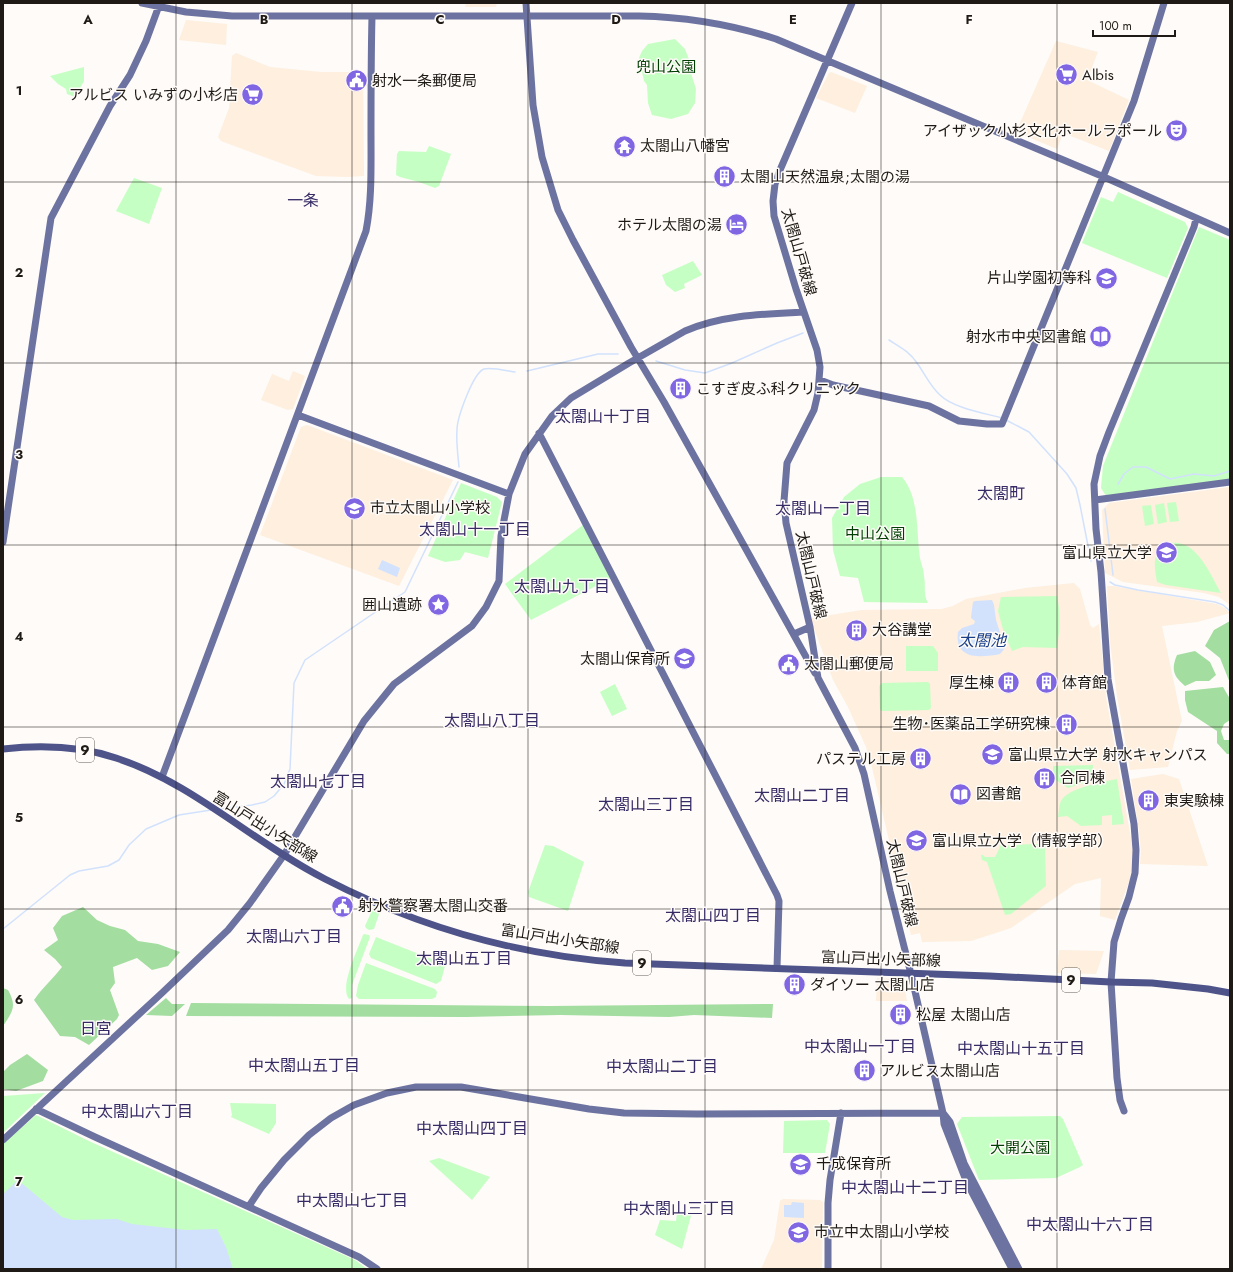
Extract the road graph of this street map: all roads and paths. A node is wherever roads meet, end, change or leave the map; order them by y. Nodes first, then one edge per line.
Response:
1 (142, 3) edge
2 (526, 3) edge
3 (852, 3) edge
4 (1164, 3) edge
5 (159, 5) edge
6 (527, 15) junction
7 (372, 16) junction
8 (828, 61) junction
9 (1104, 177) junction
10 (1196, 219) junction
11 (1230, 233) edge
12 (803, 312) junction
13 (638, 358) junction
14 (820, 380) junction
15 (298, 415) junction
16 (539, 434) junction
17 (1230, 482) edge
18 (509, 494) junction
19 (1095, 500) junction
20 (3, 542) edge
21 (810, 627) junction
22 (794, 634) junction
23 (818, 678) junction
24 (3, 749) edge
25 (162, 777) junction
26 (284, 855) junction
27 (777, 968) junction
28 (911, 974) junction
29 (1111, 982) junction
30 (1230, 993) edge
31 (36, 1109) junction
32 (1124, 1111) dead end
33 (943, 1113) junction
34 (841, 1114) junction
35 (3, 1140) edge
36 (248, 1206) junction
37 (377, 1269) edge
38 (828, 1269) edge
39 (1012, 1269) edge
40 (1019, 1269) edge

1 - 5 street
2 - 6 street
3 - 8 street, 太閤山戸破線
4 - 9 street
5 - 7 street
5 - 20 street
6 - 7 street
6 - 8 street
6 - 13 street
7 - 15 street
8 - 9 street
8 - 12 street, 太閤山戸破線
9 - 10 street
9 - 14 street
10 - 11 street
10 - 19 street
12 - 13 street
12 - 14 street, 太閤山戸破線
13 - 16 street
13 - 22 street
14 - 21 street, 太閤山戸破線
15 - 18 street
15 - 25 street
16 - 18 street
16 - 27 street
17 - 19 street
18 - 26 street
19 - 29 street
21 - 22 street
21 - 23 street, 太閤山戸破線
22 - 23 street
23 - 28 street, 太閤山戸破線
24 - 25 main road, 富山戸出小矢部線 / 9
25 - 26 main road, 富山戸出小矢部線 / 9
26 - 27 main road, 富山戸出小矢部線 / 9
26 - 31 street
27 - 28 main road, 富山戸出小矢部線 / 9
28 - 29 main road, 富山戸出小矢部線 / 9
28 - 33 street, 太閤山戸破線
29 - 30 main road, 富山戸出小矢部線 / 9
29 - 32 street
31 - 35 street
31 - 36 street
33 - 34 street
33 - 39 street, 太閤山戸破線
33 - 40 street
34 - 36 street
34 - 38 street
36 - 37 street

